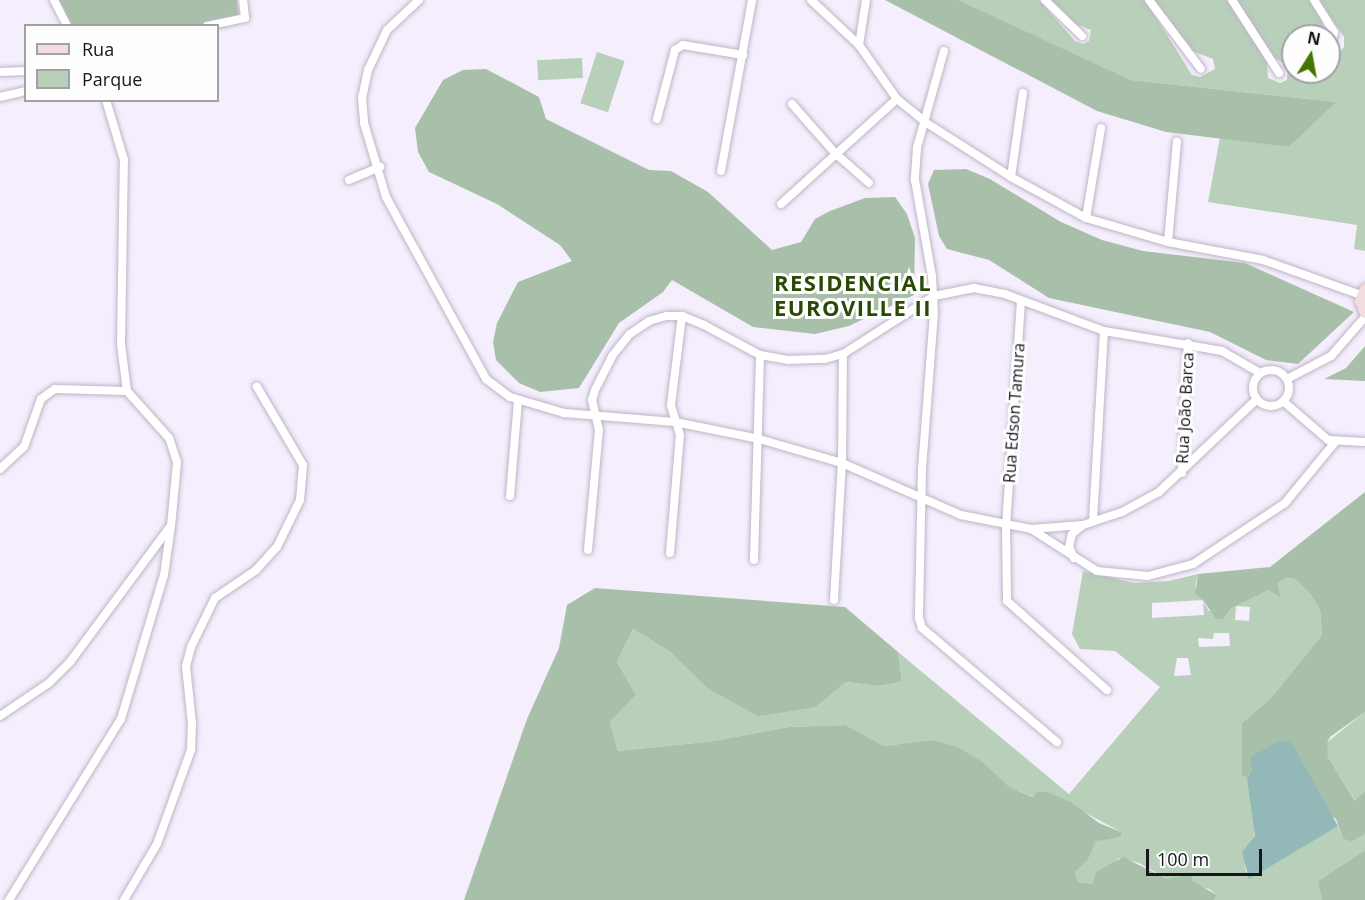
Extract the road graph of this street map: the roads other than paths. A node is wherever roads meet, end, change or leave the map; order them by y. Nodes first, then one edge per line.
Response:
1 (54, 0) edge
2 (243, 0) edge
3 (418, 0) edge
4 (752, 0) edge
5 (811, 0) edge
6 (866, 0) edge
7 (1045, 0) edge
8 (1149, 0) edge
9 (1232, 0) edge
10 (1314, 0) edge
11 (66, 24) edge
12 (216, 24) edge
13 (1329, 24) edge
14 (1082, 36) dead end
15 (859, 45) junction
16 (944, 51) dead end
17 (743, 55) junction
18 (1201, 69) dead end
19 (24, 71) edge
20 (0, 72) edge
21 (1279, 73) dead end
22 (24, 91) edge
23 (1023, 93) dead end
24 (0, 97) edge
25 (897, 99) junction
26 (107, 102) edge
27 (792, 104) dead end
28 (657, 118) dead end
29 (925, 123) junction
30 (1101, 128) dead end
31 (1177, 141) dead end
32 (835, 153) junction
33 (380, 167) junction
34 (721, 171) dead end
35 (1011, 177) junction
36 (349, 180) dead end
37 (869, 183) dead end
38 (781, 204) dead end
39 (1086, 218) junction
40 (1167, 242) junction
41 (1363, 292) edge
42 (934, 296) junction
43 (1021, 301) junction
44 (1365, 315) edge
45 (682, 316) junction
46 (1104, 331) junction
47 (1188, 343) junction
48 (843, 354) junction
49 (759, 356) junction
50 (1260, 373) junction
51 (1287, 379) junction
52 (257, 387) dead end
53 (127, 391) junction
54 (1257, 400) junction
55 (518, 401) junction
56 (1283, 401) junction
57 (594, 414) junction
58 (675, 422) junction
59 (759, 439) junction
60 (1336, 441) junction
61 (1365, 442) edge
62 (842, 464) junction
63 (0, 469) edge
64 (1182, 473) junction
65 (510, 496) dead end
66 (924, 501) junction
67 (1093, 521) junction
68 (1083, 525) junction
69 (171, 526) junction
70 (1006, 526) junction
71 (1031, 529) junction
72 (588, 550) dead end
73 (670, 553) dead end
74 (754, 560) dead end
75 (1074, 560) junction
76 (834, 600) dead end
77 (1107, 690) dead end
78 (0, 716) edge
79 (1057, 742) dead end
80 (9, 900) edge
81 (124, 900) edge

1 - 11 street
2 - 12 street
3 - 33 street
4 - 17 street
5 - 15 street
6 - 15 street
7 - 14 street
8 - 18 street
9 - 21 street
10 - 13 street
15 - 25 street
16 - 29 street
17 - 28 street
17 - 34 street
19 - 20 street
22 - 24 street
23 - 35 street
25 - 29 street
25 - 32 street
26 - 53 street
27 - 32 street
29 - 35 street
29 - 42 street
30 - 39 street
31 - 40 street
32 - 37 street
32 - 38 street
33 - 36 street
33 - 55 street
35 - 39 street
39 - 40 street
40 - 41 street
41 - 44 street
42 - 43 street
42 - 48 street
42 - 66 street
43 - 46 street
43 - 70 street, Rua Edson Tamura
44 - 51 street
45 - 49 street
45 - 57 street
45 - 58 street
46 - 47 street
46 - 67 street
47 - 50 street
47 - 64 street, Rua João Barca
48 - 49 street
48 - 62 street
49 - 59 street
50 - 51 street
50 - 54 street
51 - 56 street
52 - 81 street
53 - 63 street
53 - 69 street
54 - 56 street
54 - 64 street
55 - 57 street
55 - 65 street
56 - 60 street
57 - 58 street
57 - 72 street
58 - 59 street
58 - 73 street
59 - 62 street
59 - 74 street
60 - 61 street
60 - 75 street
62 - 66 street
62 - 76 street
64 - 67 street
66 - 70 street
66 - 79 street
67 - 68 street
68 - 71 street
68 - 75 street
69 - 78 street
69 - 80 street
70 - 71 street
70 - 77 street, Rua Edson Tamura
71 - 75 street

